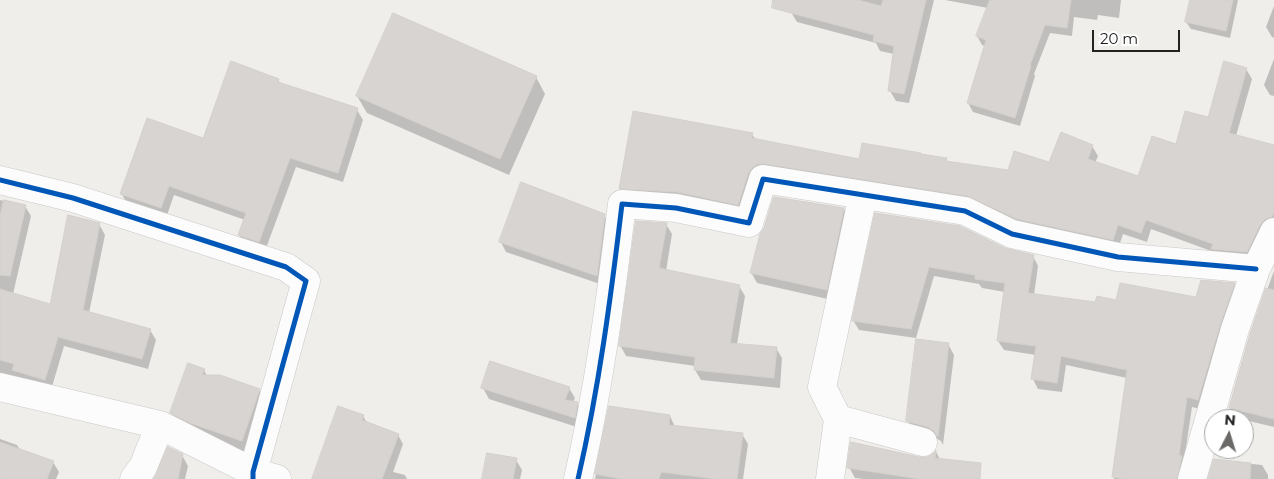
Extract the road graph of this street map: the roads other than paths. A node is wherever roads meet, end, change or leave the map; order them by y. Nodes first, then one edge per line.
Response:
1 (0, 180) edge
2 (864, 195) junction
3 (1274, 232) edge
4 (1256, 269) junction
5 (0, 387) edge
6 (838, 419) junction
7 (160, 425) junction
8 (923, 442) dead end
9 (261, 477) edge
10 (134, 479) edge
11 (578, 479) edge
12 (830, 479) edge
13 (1192, 479) edge

1 - 9 street
2 - 4 street
2 - 6 street
2 - 11 street
3 - 4 street
4 - 13 street
5 - 7 street
6 - 8 street
6 - 12 street
7 - 9 street
7 - 10 street

